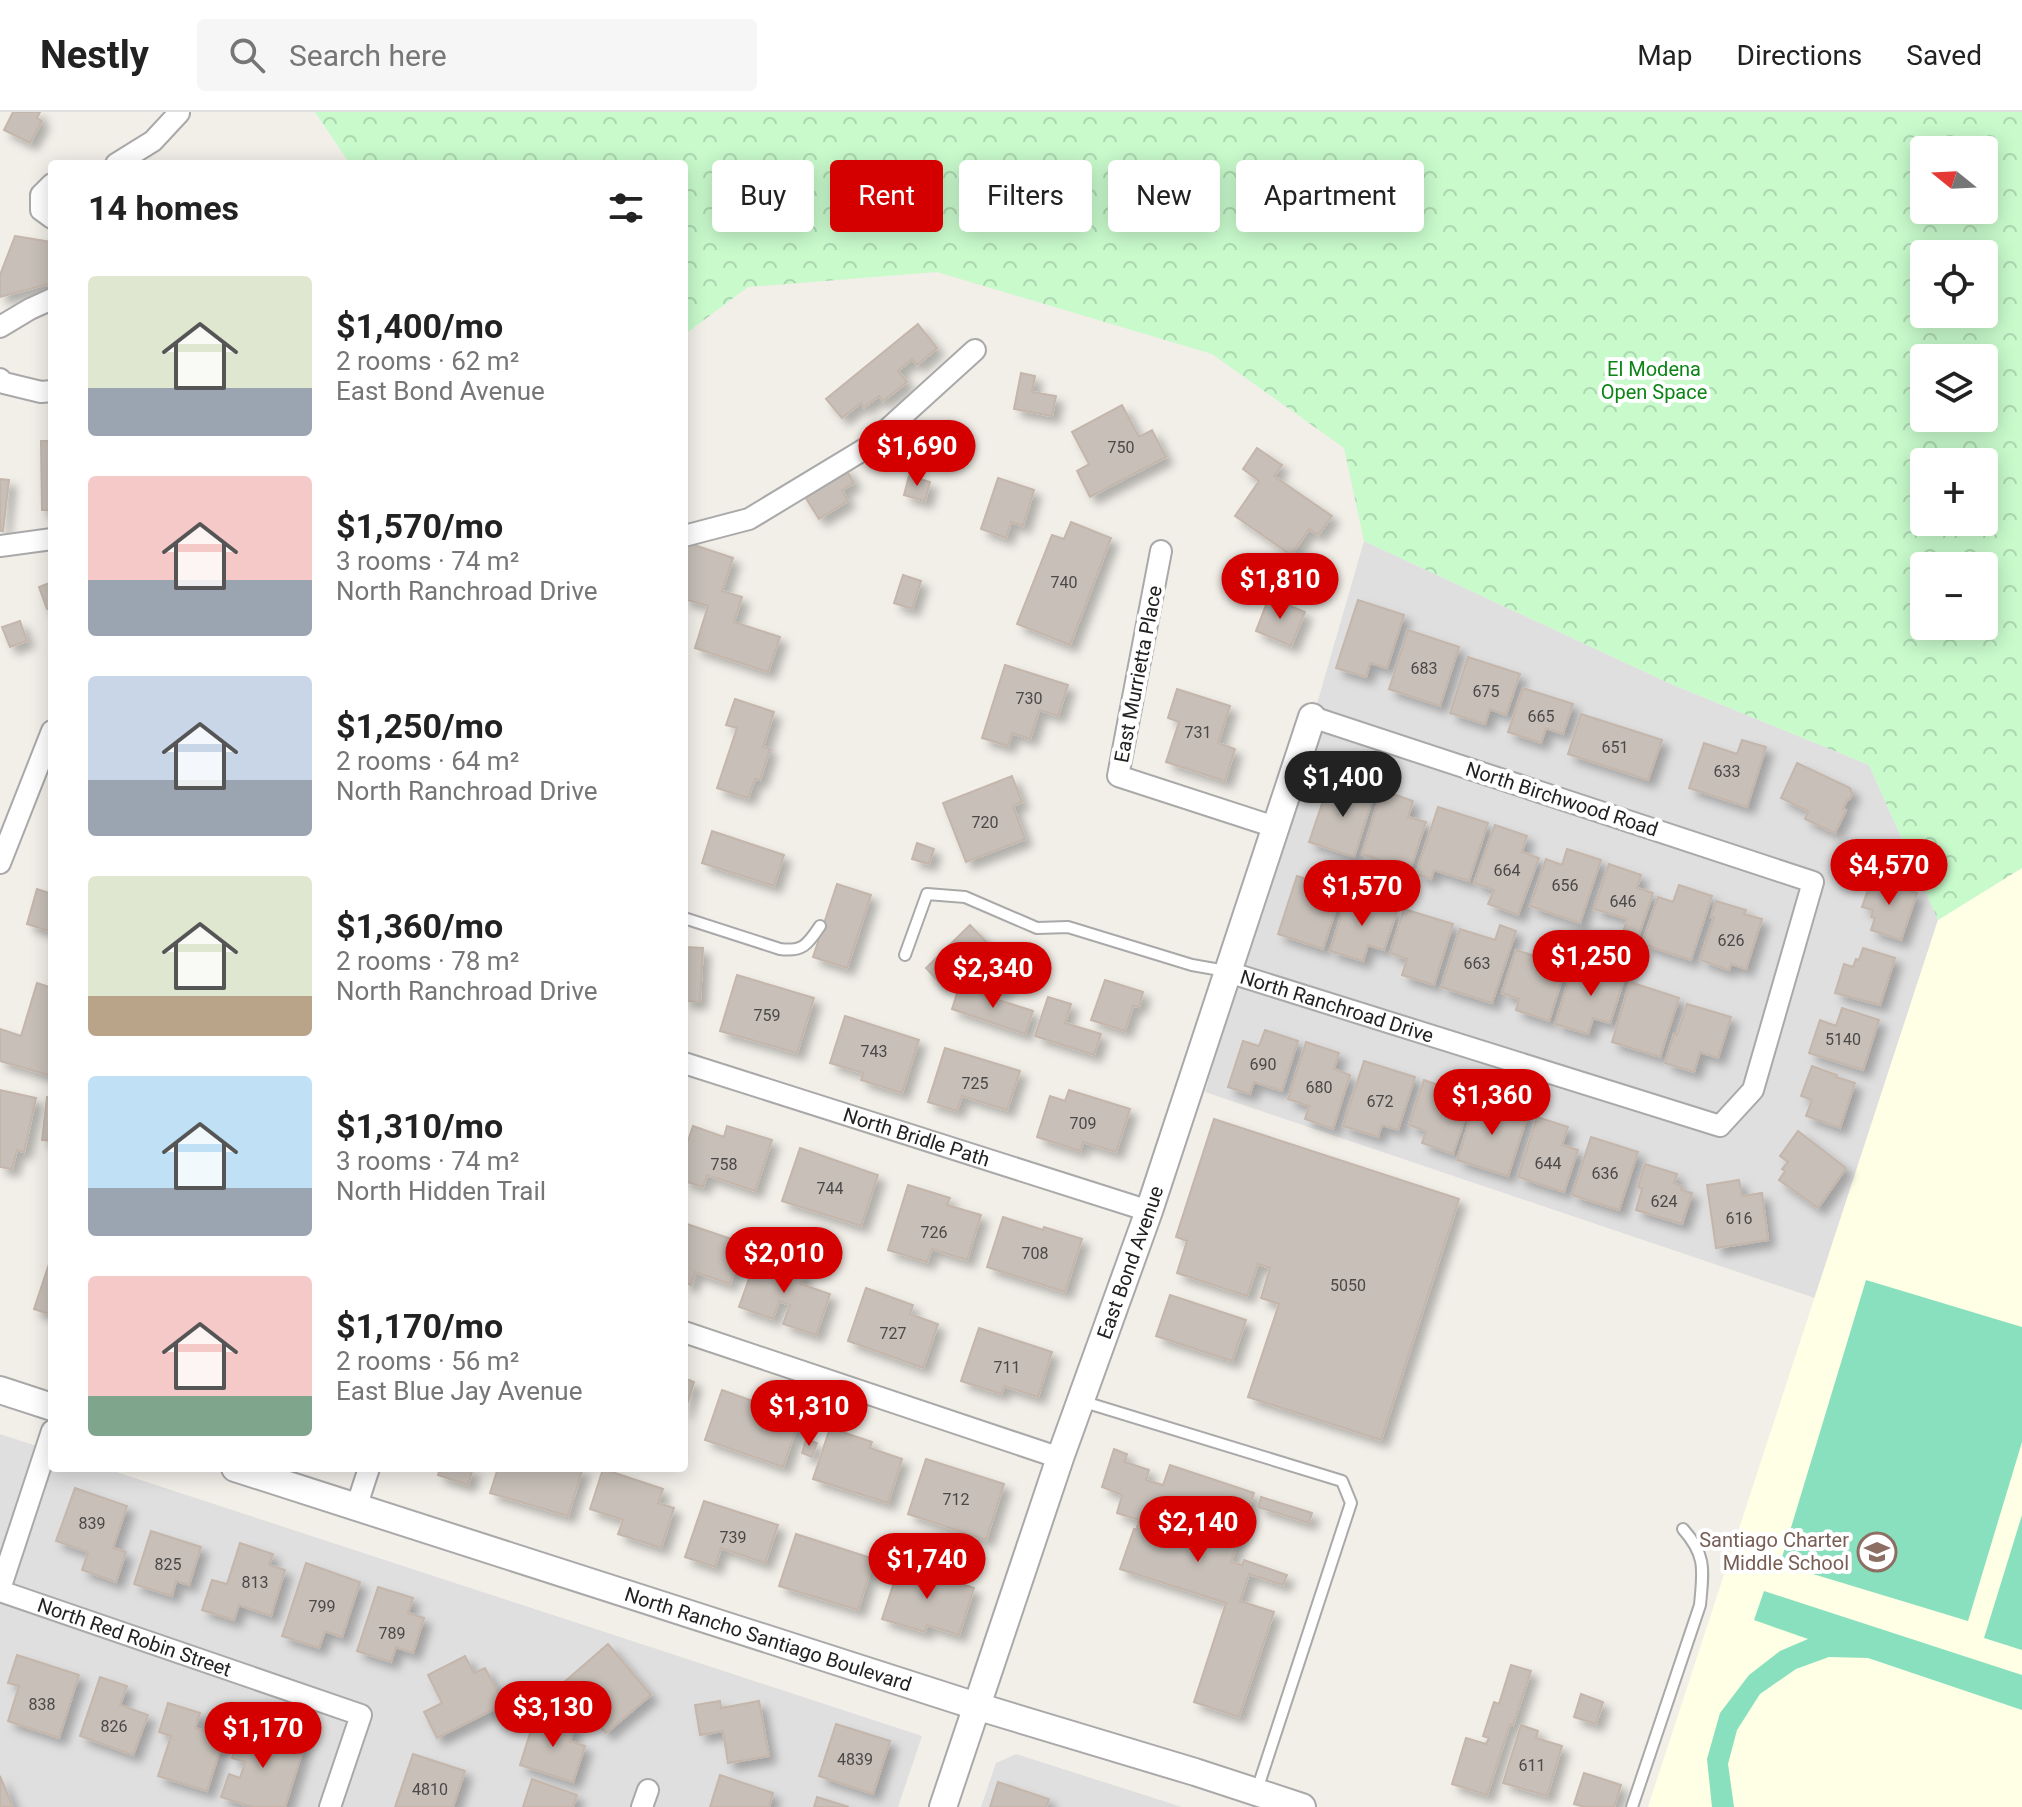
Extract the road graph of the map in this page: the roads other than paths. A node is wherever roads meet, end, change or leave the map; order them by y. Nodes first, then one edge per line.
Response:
1 (179, 113) edge
2 (122, 160) edge
3 (48, 188) edge
4 (48, 215) edge
5 (48, 301) edge
6 (0, 327) edge
7 (975, 350) dead end
8 (0, 379) edge
9 (48, 391) edge
10 (688, 535) edge
11 (48, 540) edge
12 (0, 546) edge
13 (1161, 551) dead end
14 (1312, 717) joint
15 (48, 741) edge
16 (1275, 827) junction
17 (0, 863) edge
18 (688, 919) edge
19 (820, 926) dead end
20 (905, 955) dead end
21 (1228, 972) junction
22 (688, 1064) edge
23 (1720, 1126) joint
24 (1149, 1211) junction
25 (688, 1333) edge
26 (0, 1390) edge
27 (1081, 1401) junction
28 (48, 1406) edge
29 (48, 1443) edge
30 (1060, 1458) junction
31 (247, 1472) edge
32 (368, 1472) edge
33 (356, 1508) junction
34 (1683, 1529) dead end
35 (0, 1590) edge
36 (976, 1706) junction
37 (1256, 1792) junction
38 (330, 1807) edge
39 (943, 1807) edge
40 (1302, 1807) edge
41 (1632, 1807) edge

1 - 2 street
3 - 4 street
5 - 6 street
7 - 10 street
8 - 9 street
11 - 12 street
13 - 16 street, East Murrietta Place
14 - 16 street, East Bond Avenue
14 - 23 street, North Birchwood Road
15 - 17 street
16 - 21 street, East Bond Avenue
18 - 19 lane
20 - 21 lane
21 - 23 street, North Ranchroad Drive
21 - 24 street, East Bond Avenue
22 - 24 street, North Bridle Path
24 - 27 street, East Bond Avenue
25 - 30 street
26 - 28 street
27 - 30 street, East Bond Avenue
27 - 37 lane
29 - 35 street
30 - 36 street, East Bond Avenue
31 - 33 street, North Rancho Santiago Boulevard
32 - 33 street
33 - 36 street, North Rancho Santiago Boulevard
34 - 41 lane
35 - 38 street, North Red Robin Street
36 - 37 street, North Rancho Santiago Boulevard
36 - 39 street, East Bond Avenue
37 - 40 street, North Rancho Santiago Boulevard

